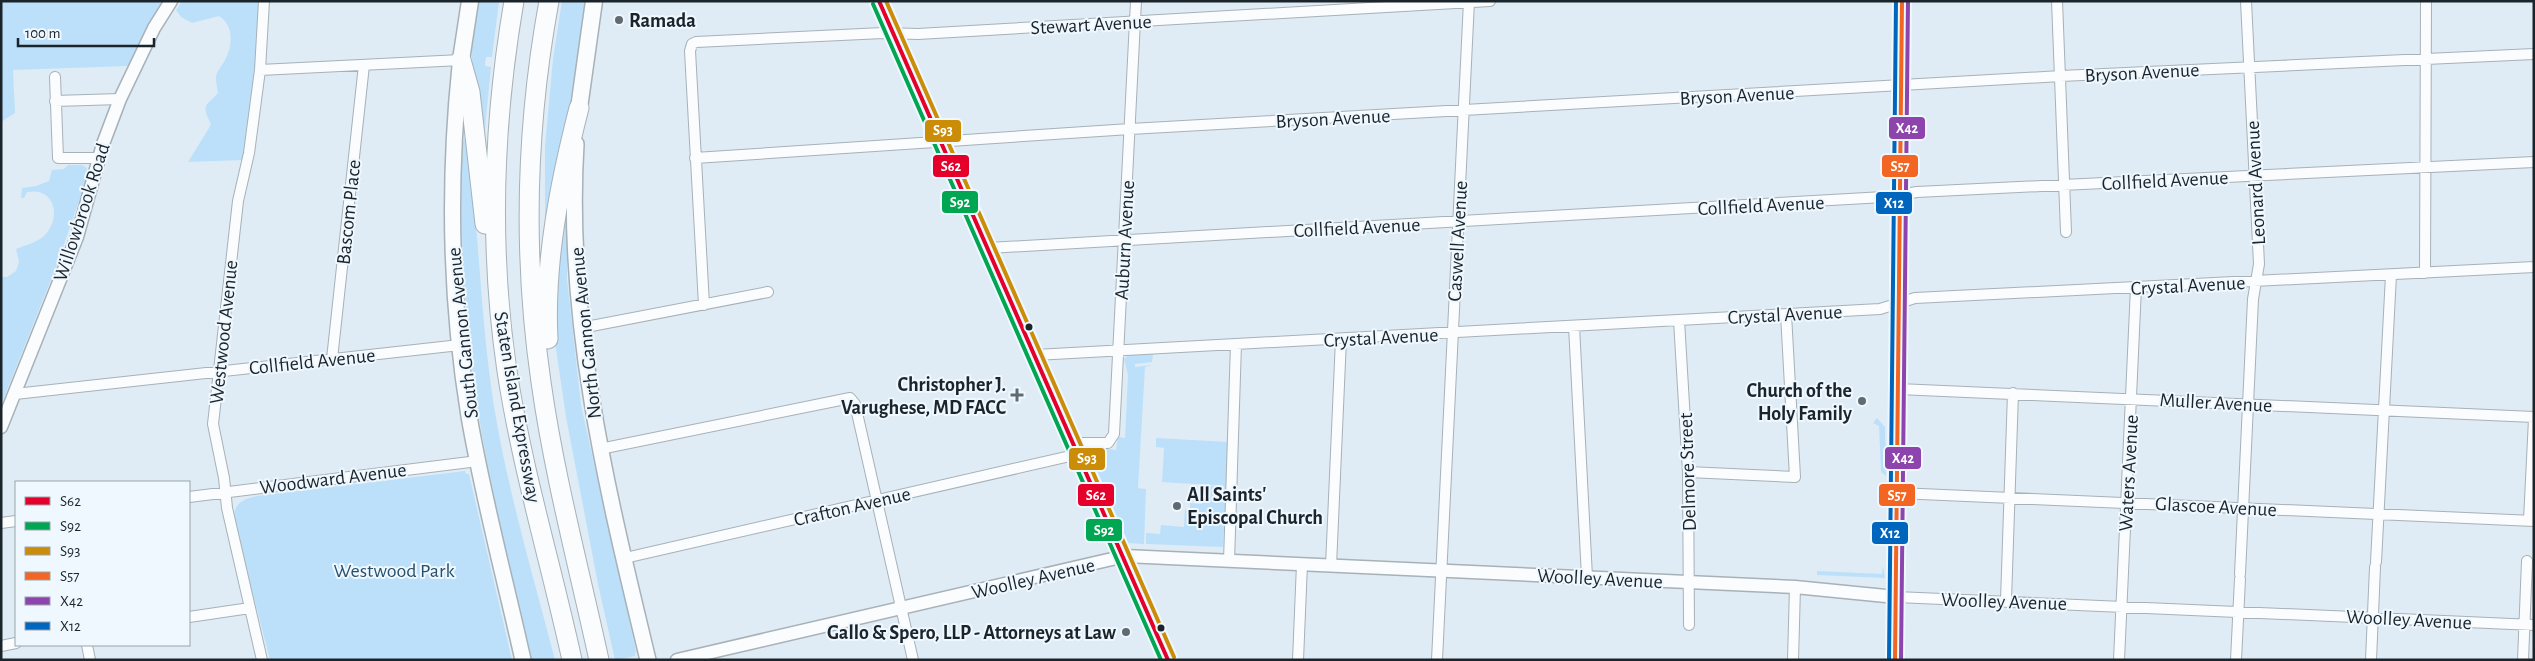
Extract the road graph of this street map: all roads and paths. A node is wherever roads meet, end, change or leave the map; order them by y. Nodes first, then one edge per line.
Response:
1 (172, 1) edge
2 (264, 1) edge
3 (470, 1) edge
4 (514, 1) edge
5 (549, 1) edge
6 (594, 1) edge
7 (880, 1) edge
8 (1136, 1) edge
9 (1490, 1) edge
10 (1902, 1) edge
11 (2057, 1) edge
12 (2246, 1) edge
13 (2426, 1) edge
14 (1468, 2) edge
15 (1135, 21) junction
16 (893, 33) junction
17 (2534, 54) edge
18 (461, 60) junction
19 (2426, 60) junction
20 (364, 65) junction
21 (2250, 68) junction
22 (260, 70) junction
23 (2061, 76) junction
24 (55, 77) dead end
25 (1903, 85) junction
26 (120, 98) junction
27 (56, 100) junction
28 (579, 108) junction
29 (1463, 111) junction
30 (1130, 130) junction
31 (941, 142) junction
32 (99, 158) junction
33 (695, 158) junction
34 (2534, 162) edge
35 (2426, 167) junction
36 (2254, 176) junction
37 (2065, 184) junction
38 (1901, 195) junction
39 (1458, 222) junction
40 (2066, 232) dead end
41 (1124, 240) junction
42 (988, 248) junction
43 (2534, 266) edge
44 (2425, 273) junction
45 (2391, 275) junction
46 (2255, 282) junction
47 (2136, 287) junction
48 (768, 292) dead end
49 (1898, 303) junction
50 (704, 305) junction
51 (500, 312) junction
52 (1786, 314) junction
53 (1679, 320) junction
54 (1574, 326) junction
55 (581, 328) junction
56 (1453, 333) junction
57 (1341, 339) junction
58 (460, 344) junction
59 (1236, 344) junction
60 (1117, 350) junction
61 (1035, 355) junction
62 (332, 359) junction
63 (219, 371) junction
64 (1898, 389) junction
65 (2013, 393) junction
66 (15, 394) junction
67 (2132, 398) junction
68 (2247, 404) junction
69 (2383, 410) junction
70 (546, 412) junction
71 (2534, 418) edge
72 (1, 427) edge
73 (600, 449) junction
74 (1077, 449) junction
75 (478, 461) junction
76 (1688, 472) junction
77 (226, 492) junction
78 (1898, 493) junction
79 (2010, 496) junction
80 (190, 497) edge
81 (877, 500) junction
82 (2127, 502) junction
83 (2243, 507) junction
84 (2378, 513) junction
85 (2531, 520) edge
86 (15, 521) edge
87 (1, 523) edge
88 (1125, 556) junction
89 (625, 558) junction
90 (1229, 561) junction
91 (2527, 561) dead end
92 (1302, 564) junction
93 (1331, 566) junction
94 (1442, 571) junction
95 (1587, 577) junction
96 (1691, 582) junction
97 (1795, 587) junction
98 (1896, 597) junction
99 (2006, 600) junction
100 (2122, 606) junction
101 (250, 608) junction
102 (901, 608) junction
103 (2238, 611) junction
104 (190, 617) edge
105 (2373, 617) junction
106 (1689, 625) dead end
107 (2529, 625) edge
108 (15, 644) edge
109 (1, 646) edge
110 (87, 646) edge
111 (90, 660) edge
112 (262, 660) edge
113 (523, 660) edge
114 (572, 660) edge
115 (599, 660) edge
116 (648, 660) edge
117 (677, 660) edge
118 (913, 660) edge
119 (1168, 660) edge
120 (1298, 660) edge
121 (1437, 660) edge
122 (1793, 660) edge
123 (1895, 660) edge
124 (2119, 660) edge
125 (2236, 660) edge
126 (2371, 660) edge
127 (2523, 660) edge

1 - 26 street, Willowbrook Road
2 - 22 street, Westwood Avenue
3 - 18 main road, South Gannon Avenue
4 - 51 highway, Staten Island Expressway
5 - 70 highway, Staten Island Expressway
6 - 28 main road, North Gannon Avenue
7 - 16 main road
8 - 15 street, Auburn Avenue
9 - 14 street, Stewart Avenue
10 - 25 street
11 - 23 street
12 - 21 street, Leonard Avenue
13 - 19 street
14 - 15 street, Stewart Avenue
14 - 29 street, Caswell Avenue
15 - 16 street, Stewart Avenue
15 - 30 street, Auburn Avenue
16 - 31 main road
16 - 33 street, Stewart Avenue
17 - 19 street, Bryson Avenue
18 - 20 street
18 - 51 highway
18 - 58 main road, South Gannon Avenue
19 - 21 street, Bryson Avenue
19 - 35 street
20 - 22 street
20 - 62 street, Bascom Place
21 - 23 street, Bryson Avenue
21 - 36 street, Leonard Avenue
22 - 63 street, Westwood Avenue
23 - 25 street, Bryson Avenue
23 - 37 street
24 - 27 street
25 - 29 street, Bryson Avenue
25 - 38 street
26 - 27 street
26 - 32 street, Willowbrook Road
27 - 32 street
28 - 55 main road, North Gannon Avenue
28 - 70 highway
29 - 30 street, Bryson Avenue
29 - 39 street, Caswell Avenue
30 - 31 street, Bryson Avenue
30 - 41 street, Auburn Avenue
31 - 33 street, Bryson Avenue
31 - 42 main road
32 - 66 street, Willowbrook Road
33 - 50 street
34 - 35 street, Collfield Avenue
35 - 36 street, Collfield Avenue
35 - 44 street
36 - 37 street, Collfield Avenue
36 - 46 street, Leonard Avenue
37 - 38 street, Collfield Avenue
37 - 40 street
38 - 39 street, Collfield Avenue
38 - 49 street
39 - 41 street, Collfield Avenue
39 - 56 street, Caswell Avenue
41 - 42 street, Collfield Avenue
41 - 60 street, Auburn Avenue
42 - 61 main road
43 - 44 street, Crystal Avenue
44 - 45 street, Crystal Avenue
45 - 46 street, Crystal Avenue
45 - 69 street
46 - 47 street, Crystal Avenue
46 - 68 street, Leonard Avenue
47 - 49 street, Crystal Avenue
47 - 67 street, Waters Avenue
48 - 50 street
49 - 52 street, Crystal Avenue
49 - 64 street
50 - 55 street
51 - 114 highway, Staten Island Expressway
52 - 53 street, Crystal Avenue
52 - 76 street
53 - 54 street, Crystal Avenue
53 - 76 street, Delmore Street
54 - 56 street, Crystal Avenue
54 - 95 street
55 - 73 main road, North Gannon Avenue
56 - 57 street, Crystal Avenue
56 - 94 street, Caswell Avenue
57 - 59 street, Crystal Avenue
57 - 93 street
58 - 62 street, Collfield Avenue
58 - 75 main road, South Gannon Avenue
59 - 60 street, Crystal Avenue
59 - 90 street
60 - 61 street, Crystal Avenue
60 - 74 street, Auburn Avenue
61 - 74 main road
62 - 63 street, Collfield Avenue
63 - 66 street, Collfield Avenue
63 - 77 street, Westwood Avenue
64 - 65 street, Muller Avenue
64 - 78 street
65 - 67 street, Muller Avenue
65 - 79 street
66 - 72 street, Willowbrook Road
67 - 68 street, Muller Avenue
67 - 82 street, Waters Avenue
68 - 69 street, Muller Avenue
68 - 83 street, Leonard Avenue
69 - 71 street, Muller Avenue
69 - 84 street
70 - 115 highway, Staten Island Expressway
71 - 85 street
73 - 81 street
73 - 89 main road, North Gannon Avenue
74 - 81 street, Crafton Avenue
74 - 88 main road
75 - 77 street, Woodward Avenue
75 - 113 main road, South Gannon Avenue
76 - 96 street, Delmore Street
77 - 80 street, Woodward Avenue
77 - 101 street, Westwood Avenue
78 - 79 street, Glascoe Avenue
78 - 98 street
79 - 82 street, Glascoe Avenue
79 - 99 street
81 - 89 street, Crafton Avenue
81 - 102 street
82 - 83 street, Glascoe Avenue
82 - 100 street, Waters Avenue
83 - 84 street, Glascoe Avenue
83 - 103 street, Leonard Avenue
84 - 85 street, Glascoe Avenue
84 - 105 street
86 - 87 street
88 - 90 street, Woolley Avenue
88 - 102 street, Woolley Avenue
88 - 119 main road
89 - 116 main road, North Gannon Avenue
90 - 92 street, Woolley Avenue
91 - 107 street
92 - 93 street, Woolley Avenue
92 - 120 street
93 - 94 street, Woolley Avenue
94 - 95 street, Woolley Avenue
94 - 121 street, Caswell Avenue
95 - 96 street, Woolley Avenue
96 - 97 street, Woolley Avenue
96 - 106 street, Delmore Street
97 - 98 street, Woolley Avenue
97 - 122 street
98 - 99 street, Woolley Avenue
98 - 123 street
99 - 100 street, Woolley Avenue
100 - 103 street, Woolley Avenue
100 - 124 street, Waters Avenue
101 - 104 street
101 - 112 street, Westwood Avenue
102 - 117 street, Woolley Avenue
102 - 118 street
103 - 105 street, Woolley Avenue
103 - 125 street, Leonard Avenue
105 - 107 street, Woolley Avenue
105 - 126 street
107 - 127 street
108 - 109 street
110 - 111 street

